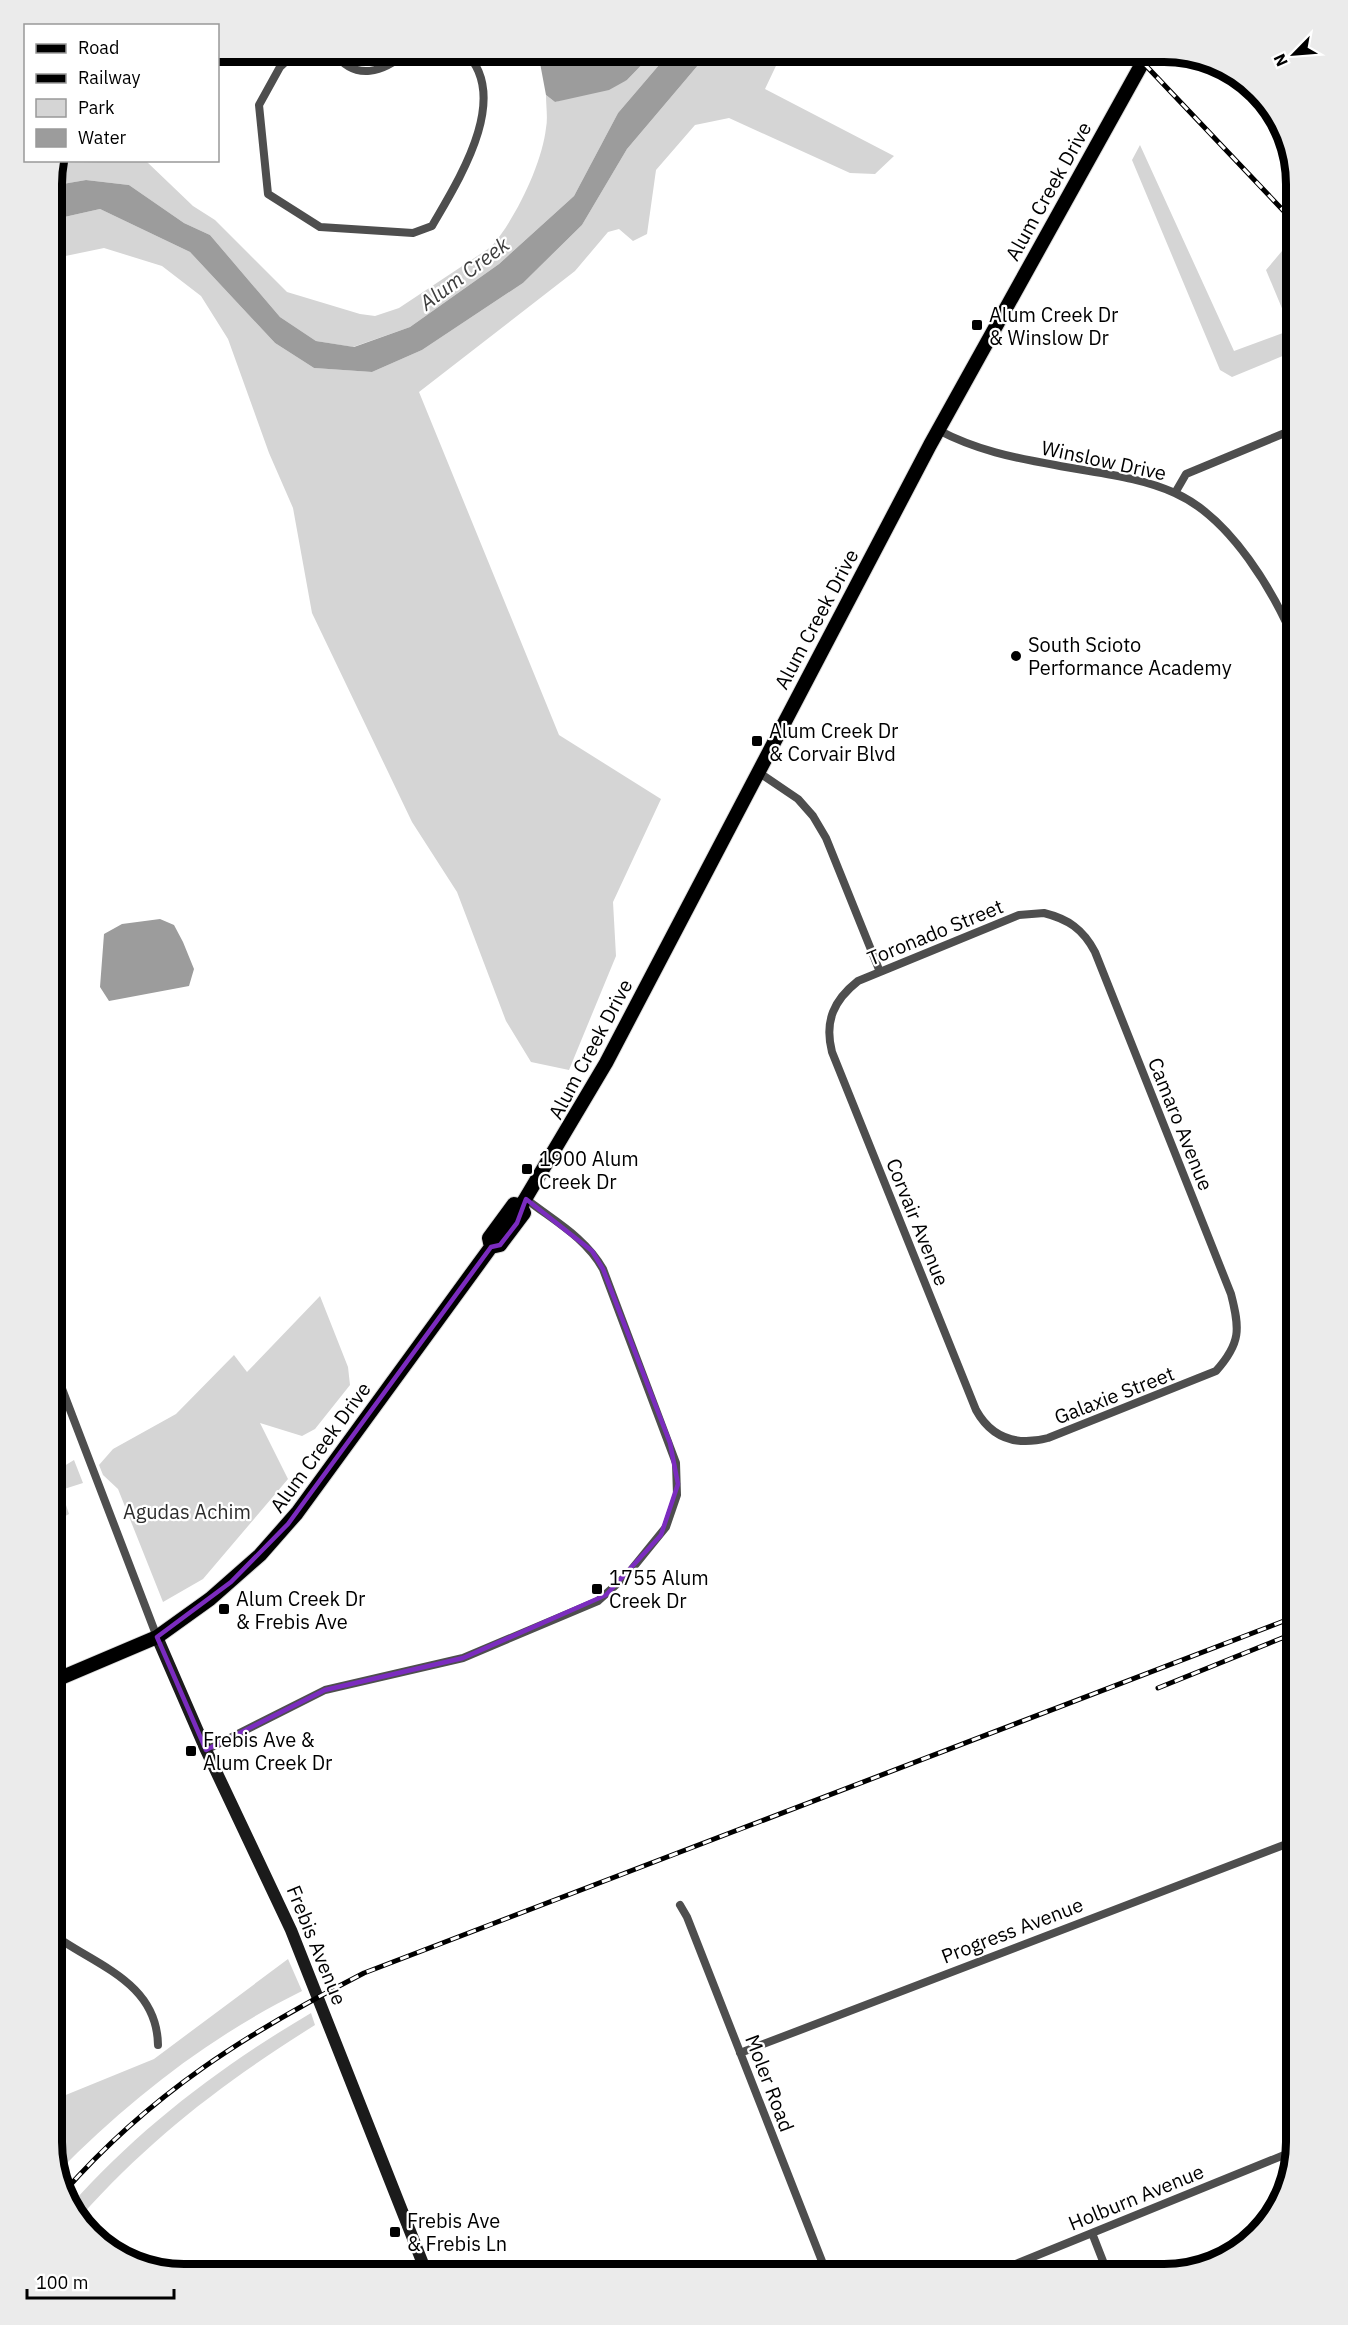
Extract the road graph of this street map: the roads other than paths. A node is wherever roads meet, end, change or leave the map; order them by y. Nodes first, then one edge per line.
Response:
1 (285, 62) edge
2 (345, 62) edge
3 (395, 62) edge
4 (472, 62) edge
5 (1143, 62) edge
6 (938, 430) junction
7 (1286, 433) edge
8 (1175, 493) junction
9 (1286, 624) edge
10 (758, 772) junction
11 (1068, 920) joint
12 (880, 972) junction
13 (831, 1014) joint
14 (524, 1203) junction
15 (1232, 1351) joint
16 (62, 1389) edge
17 (997, 1434) joint
18 (157, 1638) junction
19 (62, 1677) edge
20 (206, 1750) junction
21 (1286, 1844) edge
22 (680, 1905) dead end
23 (62, 1940) edge
24 (158, 2045) dead end
25 (740, 2053) junction
26 (1285, 2155) edge
27 (1092, 2233) junction
28 (423, 2263) edge
29 (823, 2264) edge
30 (1016, 2264) edge
31 (1104, 2264) edge

1 - 4 street
2 - 3 street
5 - 6 main road, Alum Creek Drive
6 - 8 street, Winslow Drive
6 - 10 main road, Alum Creek Drive
7 - 8 street
8 - 9 street, Winslow Drive
10 - 12 street
10 - 14 main road, Alum Creek Drive
11 - 12 street, Toronado Street
11 - 15 street, Camaro Avenue
12 - 13 street, Toronado Street
13 - 17 street, Corvair Avenue
14 - 18 main road, Alum Creek Drive
14 - 20 street
15 - 17 street, Galaxie Street
16 - 18 street
18 - 19 main road, Alum Creek Drive
18 - 20 main road, Frebis Avenue
20 - 28 main road, Frebis Avenue
21 - 25 street, Progress Avenue
22 - 25 street, Moler Road
23 - 24 street
25 - 29 street, Moler Road
26 - 27 street, Holburn Avenue
27 - 30 street, Holburn Avenue
27 - 31 street

